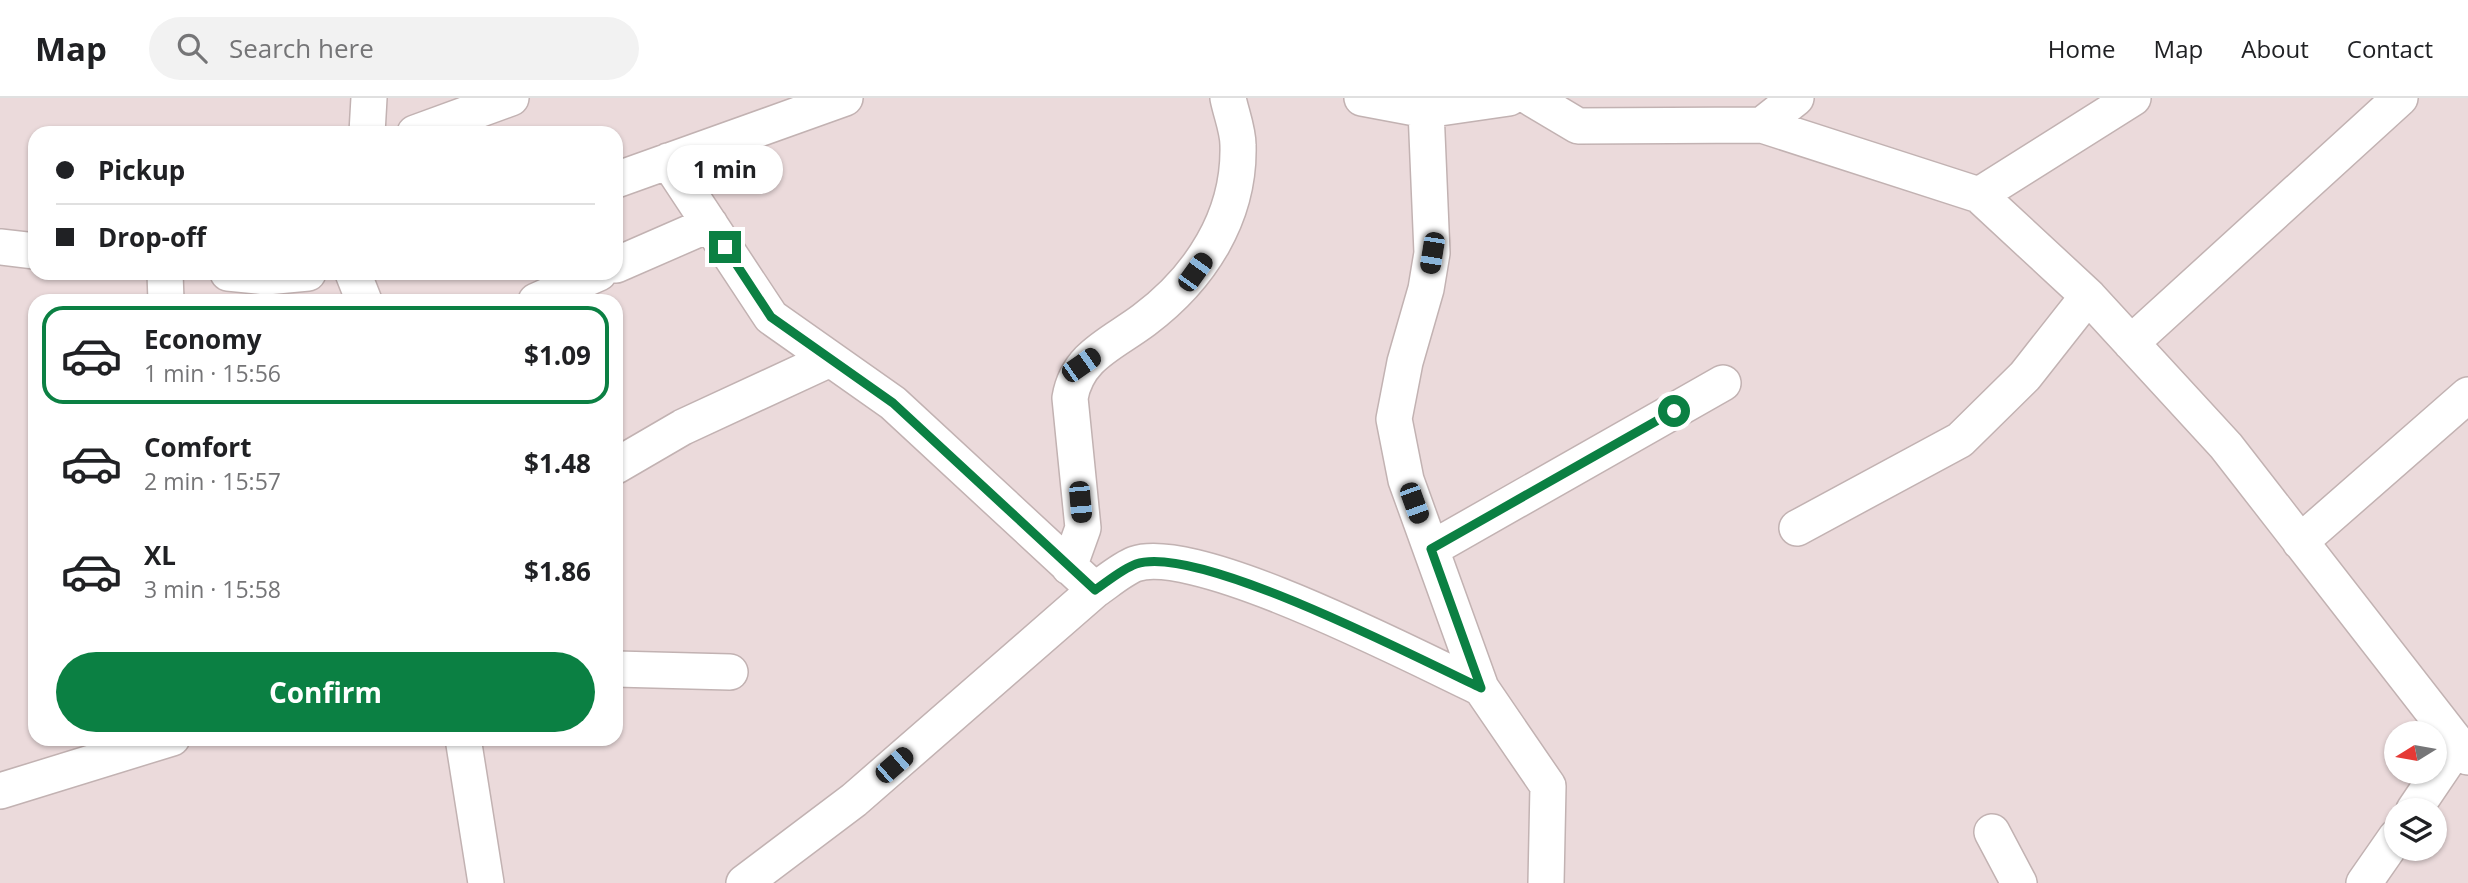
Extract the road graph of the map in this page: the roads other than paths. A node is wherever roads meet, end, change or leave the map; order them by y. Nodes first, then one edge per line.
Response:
1 (369, 98) edge
2 (511, 98) edge
3 (845, 98) edge
4 (1228, 98) edge
5 (1362, 98) edge
6 (1509, 98) edge
7 (1531, 98) edge
8 (1796, 98) edge
9 (2133, 98) edge
10 (2399, 98) edge
11 (1426, 110) junction
12 (1762, 125) junction
13 (367, 126) edge
14 (434, 126) edge
15 (668, 161) junction
16 (623, 177) edge
17 (1979, 195) junction
18 (710, 224) junction
19 (0, 247) edge
20 (28, 250) edge
21 (623, 262) edge
22 (583, 280) edge
23 (552, 294) edge
24 (2088, 296) junction
25 (2131, 342) junction
26 (830, 359) junction
27 (1723, 383) dead end
28 (2468, 395) edge
29 (623, 462) edge
30 (1797, 528) dead end
31 (2300, 542) junction
32 (1431, 549) junction
33 (1069, 568) junction
34 (1095, 590) junction
35 (623, 669) edge
36 (730, 672) dead end
37 (1481, 688) junction
38 (146, 746) edge
39 (464, 746) edge
40 (2463, 751) edge
41 (0, 791) edge
42 (2424, 798) edge
43 (1992, 832) dead end
44 (2384, 854) edge
45 (486, 883) edge
46 (744, 883) edge
47 (1546, 883) edge
48 (2019, 883) edge
49 (2364, 883) edge

1 - 13 street
2 - 14 street
3 - 15 street
4 - 33 street
5 - 11 street
6 - 11 street
7 - 12 street
8 - 12 street
9 - 17 street
10 - 25 street
11 - 32 street
12 - 17 street
15 - 16 street
15 - 18 street
17 - 24 street
18 - 21 street
18 - 26 street
19 - 20 street
22 - 23 street
24 - 25 street
24 - 30 street
25 - 31 street
26 - 29 street
26 - 33 street
27 - 32 street
28 - 31 street
31 - 40 street
32 - 37 street
33 - 34 street
34 - 37 street
34 - 46 street
35 - 36 street
37 - 47 street
38 - 41 street
39 - 45 street
40 - 42 street
43 - 48 street
44 - 49 street

